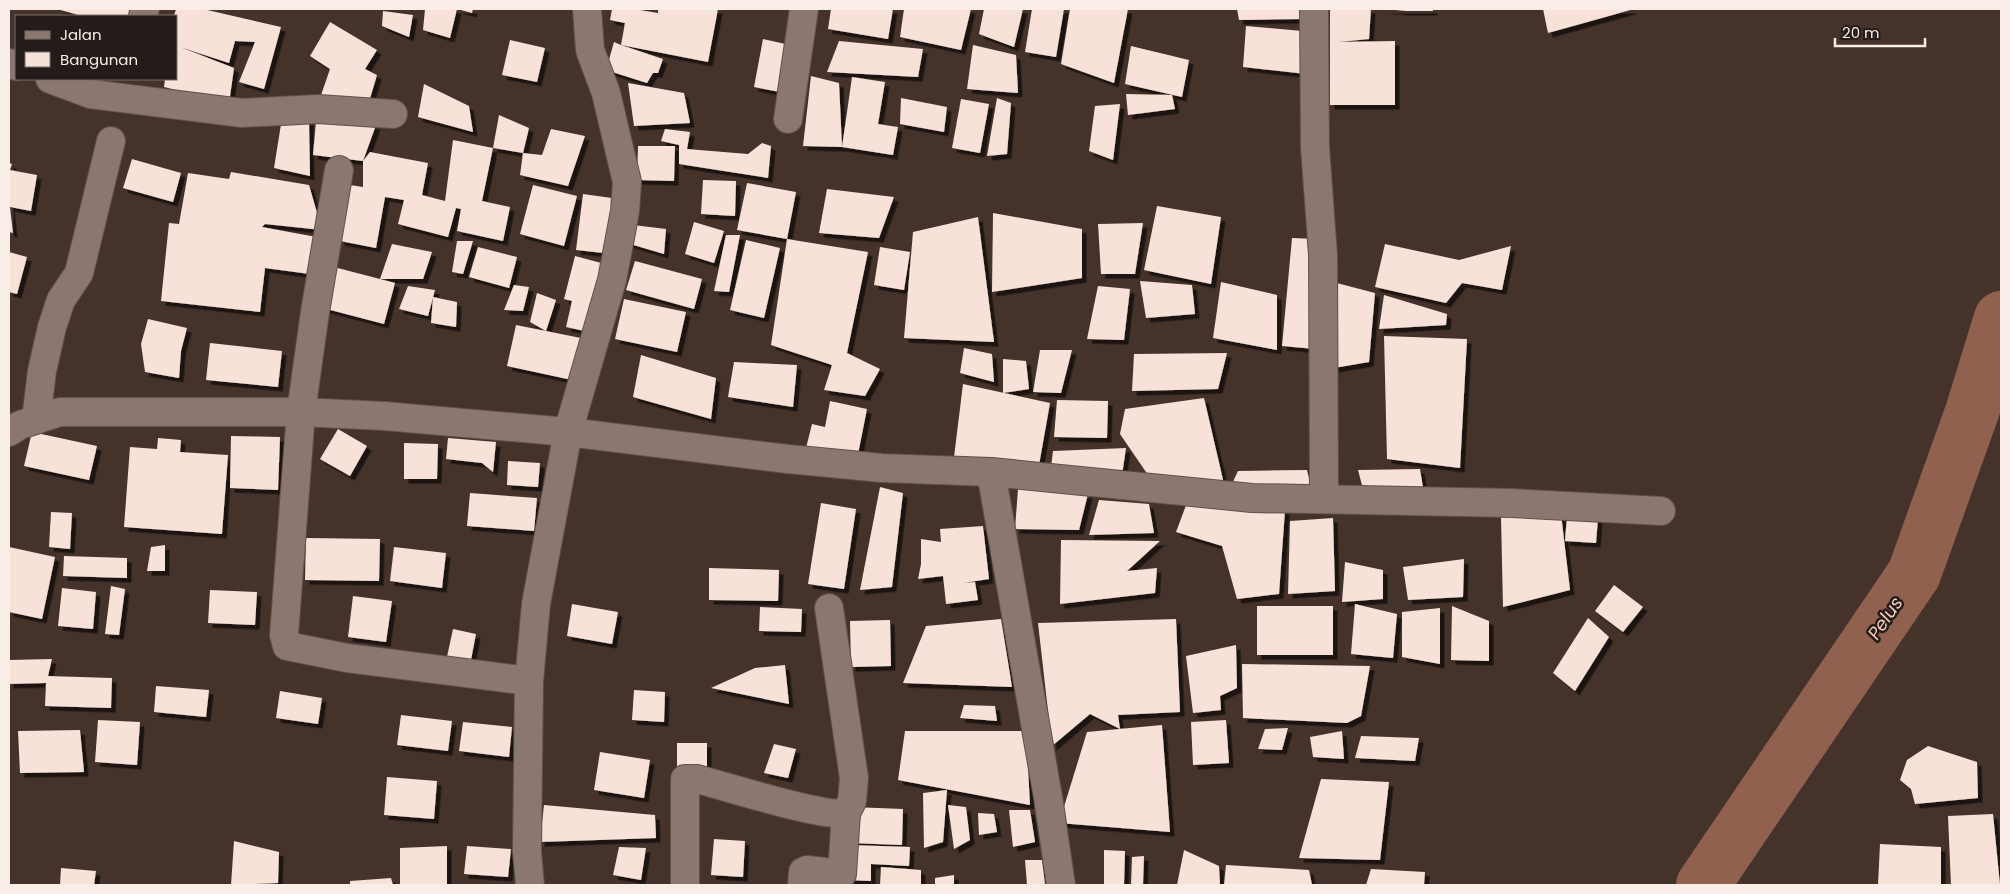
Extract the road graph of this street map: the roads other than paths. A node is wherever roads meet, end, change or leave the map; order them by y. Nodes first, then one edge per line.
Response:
1 (588, 9) edge
2 (804, 9) edge
3 (1314, 9) edge
4 (53, 80) edge
5 (126, 89) edge
6 (393, 114) dead end
7 (788, 119) dead end
8 (111, 141) dead end
9 (339, 170) dead end
10 (300, 412) junction
11 (36, 420) junction
12 (9, 432) edge
13 (568, 432) junction
14 (991, 472) junction
15 (1324, 499) junction
16 (1661, 510) dead end
17 (829, 608) dead end
18 (529, 681) junction
19 (846, 812) junction
20 (530, 885) edge
21 (684, 885) edge
22 (802, 885) edge
23 (1061, 885) edge

1 - 13 street
2 - 7 street
3 - 15 street
4 - 5 street
5 - 6 street
8 - 11 street
9 - 10 street
10 - 11 street
10 - 13 street
10 - 18 street
11 - 12 street
13 - 14 street
13 - 18 street
14 - 15 street
14 - 23 street
15 - 16 street
17 - 19 street
18 - 20 street
19 - 21 street
19 - 22 street

